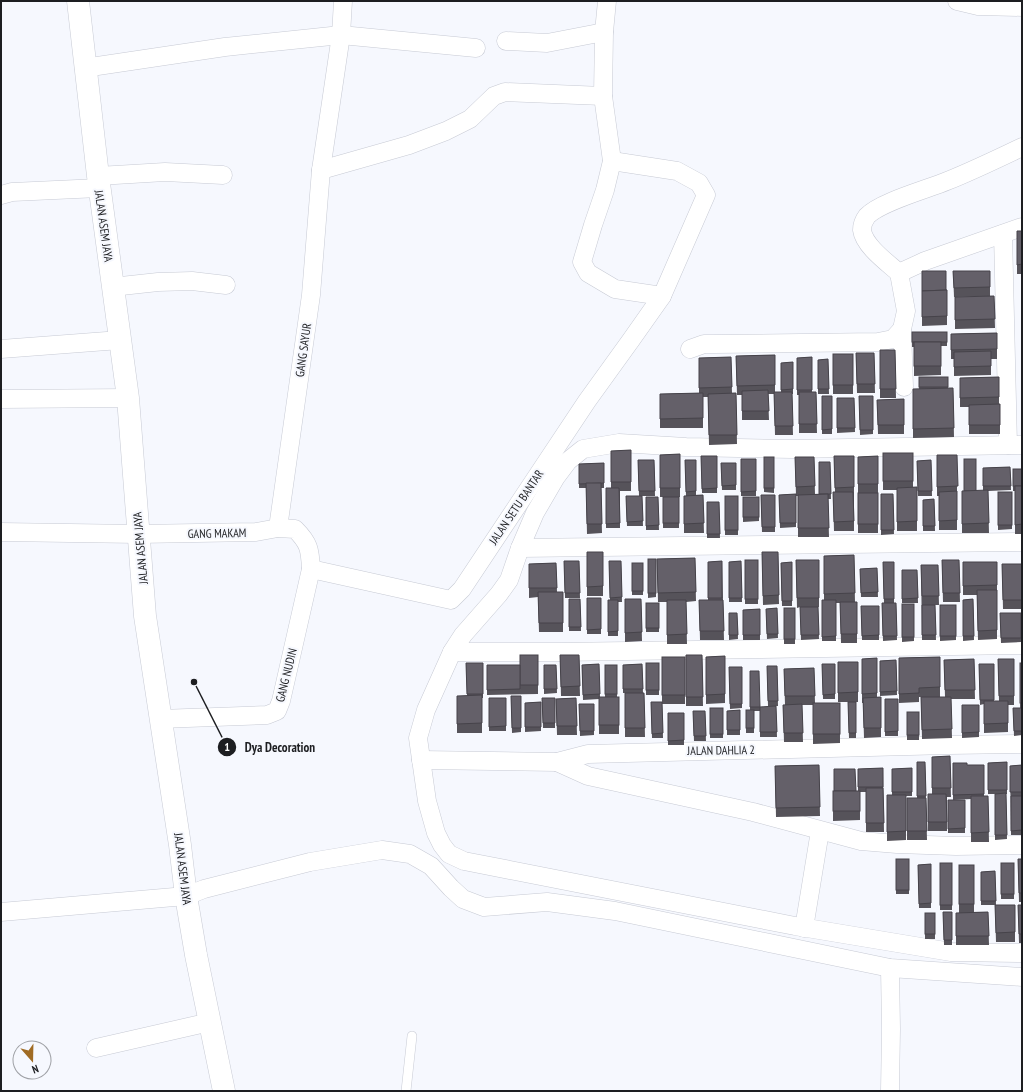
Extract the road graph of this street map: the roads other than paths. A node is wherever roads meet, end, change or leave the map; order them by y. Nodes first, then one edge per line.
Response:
1 (78, 1) edge
2 (343, 1) edge
3 (607, 1) edge
4 (957, 1) edge
5 (1018, 5) edge
6 (604, 32) junction
7 (341, 35) junction
8 (506, 41) dead end
9 (476, 48) dead end
10 (84, 68) junction
11 (603, 96) junction
12 (1022, 147) edge
13 (612, 160) junction
14 (321, 170) junction
15 (223, 175) dead end
16 (98, 182) junction
17 (1, 195) edge
18 (1022, 227) edge
19 (1003, 234) junction
20 (899, 273) junction
21 (226, 285) dead end
22 (112, 287) junction
23 (662, 296) junction
24 (902, 329) junction
25 (120, 340) junction
26 (1, 349) edge
27 (690, 349) dead end
28 (904, 387) dead end
29 (128, 398) junction
30 (1, 399) edge
31 (1015, 445) edge
32 (286, 528) junction
33 (1, 532) edge
34 (138, 534) junction
35 (1022, 542) edge
36 (520, 548) junction
37 (311, 569) junction
38 (1022, 645) edge
39 (452, 652) junction
40 (160, 719) junction
41 (1022, 744) edge
42 (421, 760) junction
43 (557, 762) junction
44 (820, 830) junction
45 (1022, 845) edge
46 (186, 896) junction
47 (1, 912) edge
48 (804, 928) junction
49 (1022, 953) edge
50 (890, 968) junction
51 (1022, 977) edge
52 (210, 1022) junction
53 (412, 1036) dead end
54 (96, 1048) dead end
55 (224, 1091) edge
56 (406, 1091) edge
57 (895, 1091) edge

1 - 10 main road, JALAN ASEM JAYA
2 - 7 street, GANG SAYUR
3 - 6 street
4 - 5 street
6 - 8 street
6 - 11 street
7 - 9 street
7 - 10 street
7 - 14 street, GANG SAYUR
10 - 16 main road, JALAN ASEM JAYA
11 - 13 street
11 - 14 street
12 - 20 street
13 - 23 street
13 - 23 street
14 - 32 street, GANG SAYUR
15 - 16 street
16 - 17 street
16 - 22 main road, JALAN ASEM JAYA
18 - 19 street
19 - 20 street
19 - 31 street
20 - 24 street
21 - 22 street
22 - 25 main road, JALAN ASEM JAYA
23 - 37 street, JALAN SETU BANTAR
24 - 27 street
24 - 28 street
25 - 26 street
25 - 29 main road, JALAN ASEM JAYA
29 - 30 street
29 - 34 main road, JALAN ASEM JAYA
31 - 36 street
32 - 34 street, GANG MAKAM
32 - 37 street, GANG NUDIN
33 - 34 street, GANG MAKAM
34 - 40 main road, JALAN ASEM JAYA
35 - 36 street
36 - 39 street
37 - 40 street, GANG NUDIN
38 - 39 street
39 - 42 street
40 - 46 main road, JALAN ASEM JAYA
41 - 43 street, JALAN DAHLIA 2
42 - 43 street, JALAN DAHLIA 2
42 - 48 street
43 - 44 street
44 - 45 street
44 - 48 street
46 - 47 street
46 - 50 street
46 - 52 main road, JALAN ASEM JAYA
48 - 49 street
50 - 51 street
50 - 57 street
52 - 54 street
52 - 55 main road, JALAN ASEM JAYA
53 - 56 lane

